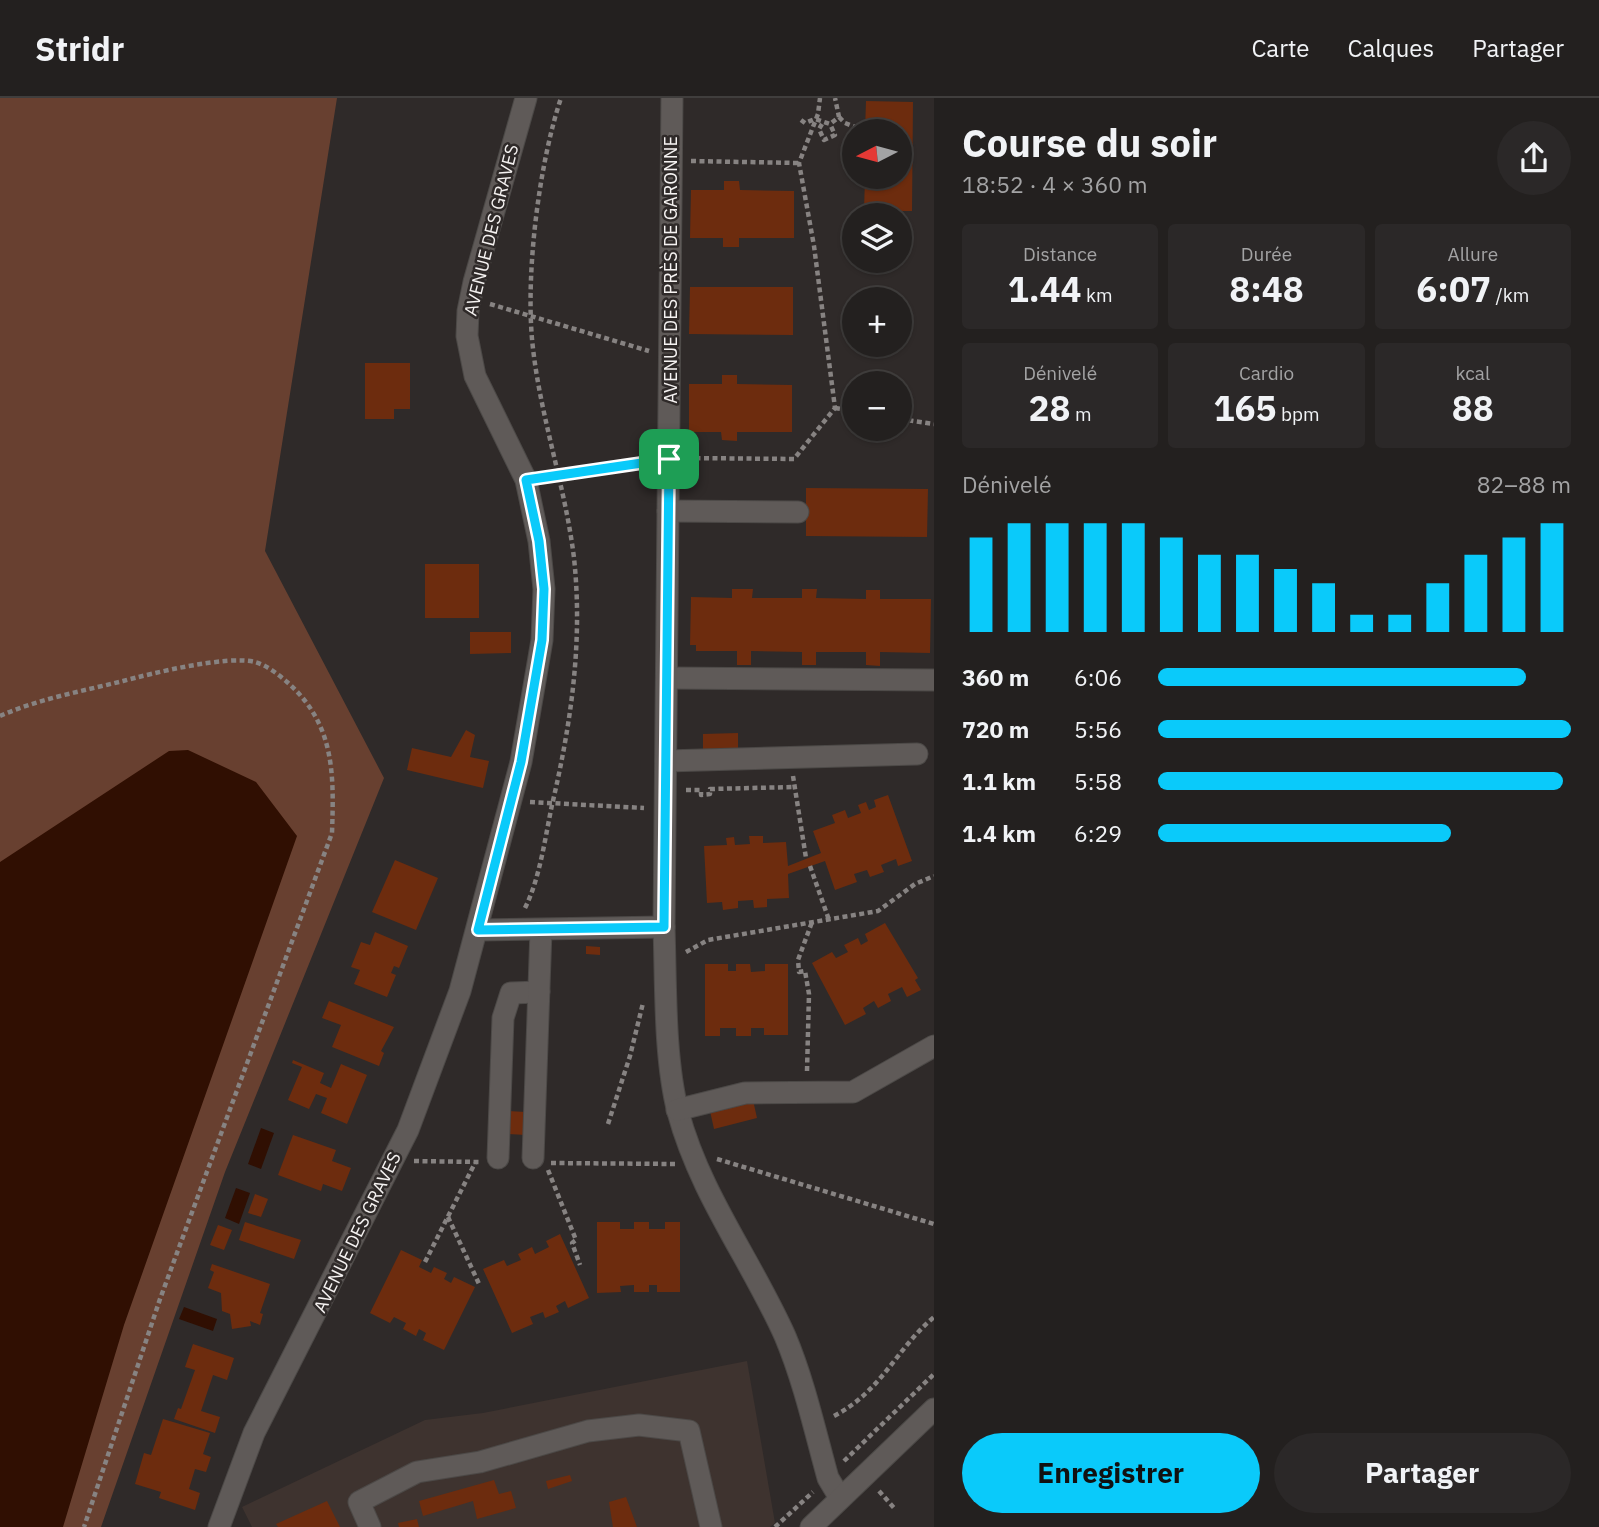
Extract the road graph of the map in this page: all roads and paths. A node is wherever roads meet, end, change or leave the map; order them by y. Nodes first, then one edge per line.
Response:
1 (526, 98) edge
2 (672, 98) edge
3 (820, 98) edge
4 (835, 98) edge
5 (839, 117) junction
6 (815, 119) junction
7 (801, 120) dead end
8 (842, 120) edge
9 (822, 124) junction
10 (830, 124) junction
11 (688, 161) dead end
12 (799, 163) junction
13 (470, 300) junction
14 (660, 355) dead end
15 (835, 408) junction
16 (842, 409) edge
17 (912, 421) edge
18 (934, 424) edge
19 (669, 459) junction
20 (526, 480) junction
21 (668, 511) junction
22 (798, 512) dead end
23 (667, 678) junction
24 (934, 680) edge
25 (0, 716) edge
26 (917, 754) dead end
27 (792, 758) junction
28 (666, 761) junction
29 (794, 787) junction
30 (683, 790) dead end
31 (511, 801) junction
32 (666, 809) junction
33 (806, 858) dead end
34 (810, 866) dead end
35 (934, 876) edge
36 (829, 919) junction
37 (812, 922) junction
38 (664, 927) junction
39 (478, 930) junction
40 (541, 930) junction
41 (682, 955) dead end
42 (539, 992) junction
43 (644, 996) dead end
44 (934, 1046) edge
45 (808, 1093) junction
46 (677, 1110) junction
47 (608, 1124) dead end
48 (533, 1158) dead end
49 (694, 1159) junction
50 (493, 1160) joint
51 (408, 1161) dead end
52 (475, 1162) junction
53 (448, 1217) dead end
54 (934, 1224) edge
55 (425, 1262) dead end
56 (580, 1265) dead end
57 (480, 1286) dead end
58 (934, 1317) edge
59 (934, 1374) edge
60 (934, 1409) edge
61 (824, 1421) dead end
62 (842, 1460) junction
63 (865, 1475) junction
64 (828, 1478) junction
65 (840, 1498) junction
66 (895, 1509) dead end
67 (84, 1527) edge
68 (219, 1527) edge
69 (370, 1527) edge
70 (711, 1527) edge
71 (775, 1527) edge
72 (811, 1527) edge

1 - 13 street, AVENUE DES GRAVES
2 - 19 street, AVENUE DES PRÈS DE GARONNE
3 - 6 path
4 - 5 path
5 - 8 path
5 - 10 path
6 - 7 path
6 - 9 path
6 - 12 path
9 - 10 path
9 - 10 path
11 - 12 path
12 - 15 path
13 - 14 path
13 - 20 street, AVENUE DES GRAVES
15 - 16 path
15 - 19 path
17 - 18 path
19 - 20 path
19 - 21 street, AVENUE DES PRÈS DE GARONNE
20 - 31 street, AVENUE DES GRAVES
21 - 22 street
21 - 23 street, AVENUE DES PRÈS DE GARONNE
23 - 24 street
23 - 28 street, AVENUE DES PRÈS DE GARONNE
25 - 67 path
26 - 27 street
27 - 28 street
27 - 29 path
28 - 32 street, AVENUE DES PRÈS DE GARONNE
29 - 30 path
29 - 33 path
31 - 32 path
31 - 39 street, AVENUE DES GRAVES
32 - 38 street, AVENUE DES PRÈS DE GARONNE
34 - 36 path
35 - 36 path
36 - 37 path
37 - 41 path
37 - 45 path
38 - 40 street
38 - 46 street, AVENUE DES PRÈS DE GARONNE
39 - 40 street
39 - 68 street, AVENUE DES GRAVES
40 - 42 street
42 - 48 street
42 - 50 street
43 - 47 path
44 - 45 street
45 - 46 street
46 - 49 street, AVENUE DES PRÈS DE GARONNE
49 - 54 path
49 - 56 path
49 - 64 street, AVENUE DES PRÈS DE GARONNE
50 - 52 path
51 - 52 path
52 - 55 path
53 - 57 path
58 - 61 path
59 - 62 path
60 - 63 street
62 - 63 path
62 - 64 path
63 - 65 street
63 - 66 path
64 - 65 street, AVENUE DES PRÈS DE GARONNE
64 - 71 path
65 - 72 street
69 - 70 street

